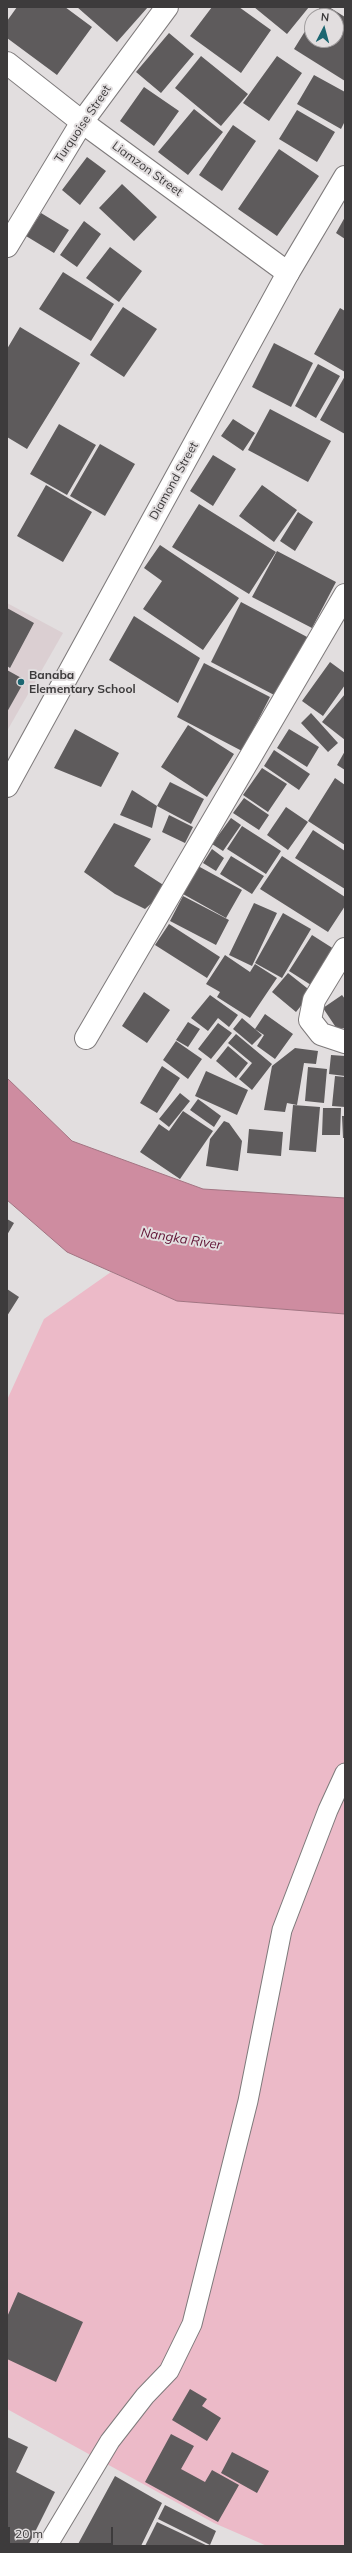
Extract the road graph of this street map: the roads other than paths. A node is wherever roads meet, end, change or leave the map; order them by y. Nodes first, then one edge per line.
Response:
1 (167, 7) edge
2 (7, 63) edge
3 (82, 122) junction
4 (345, 178) edge
5 (7, 246) edge
6 (288, 273) junction
7 (345, 595) edge
8 (7, 786) edge
9 (345, 949) edge
10 (86, 1038) dead end
11 (345, 1042) edge
12 (345, 1773) edge
13 (47, 2546) edge

1 - 3 street, Turquoise Street
2 - 3 street, Liamzon Street
3 - 5 street, Turquoise Street
3 - 6 street, Liamzon Street
4 - 6 street, Diamond Street
6 - 8 street, Diamond Street
7 - 10 street
9 - 11 street
12 - 13 lane

